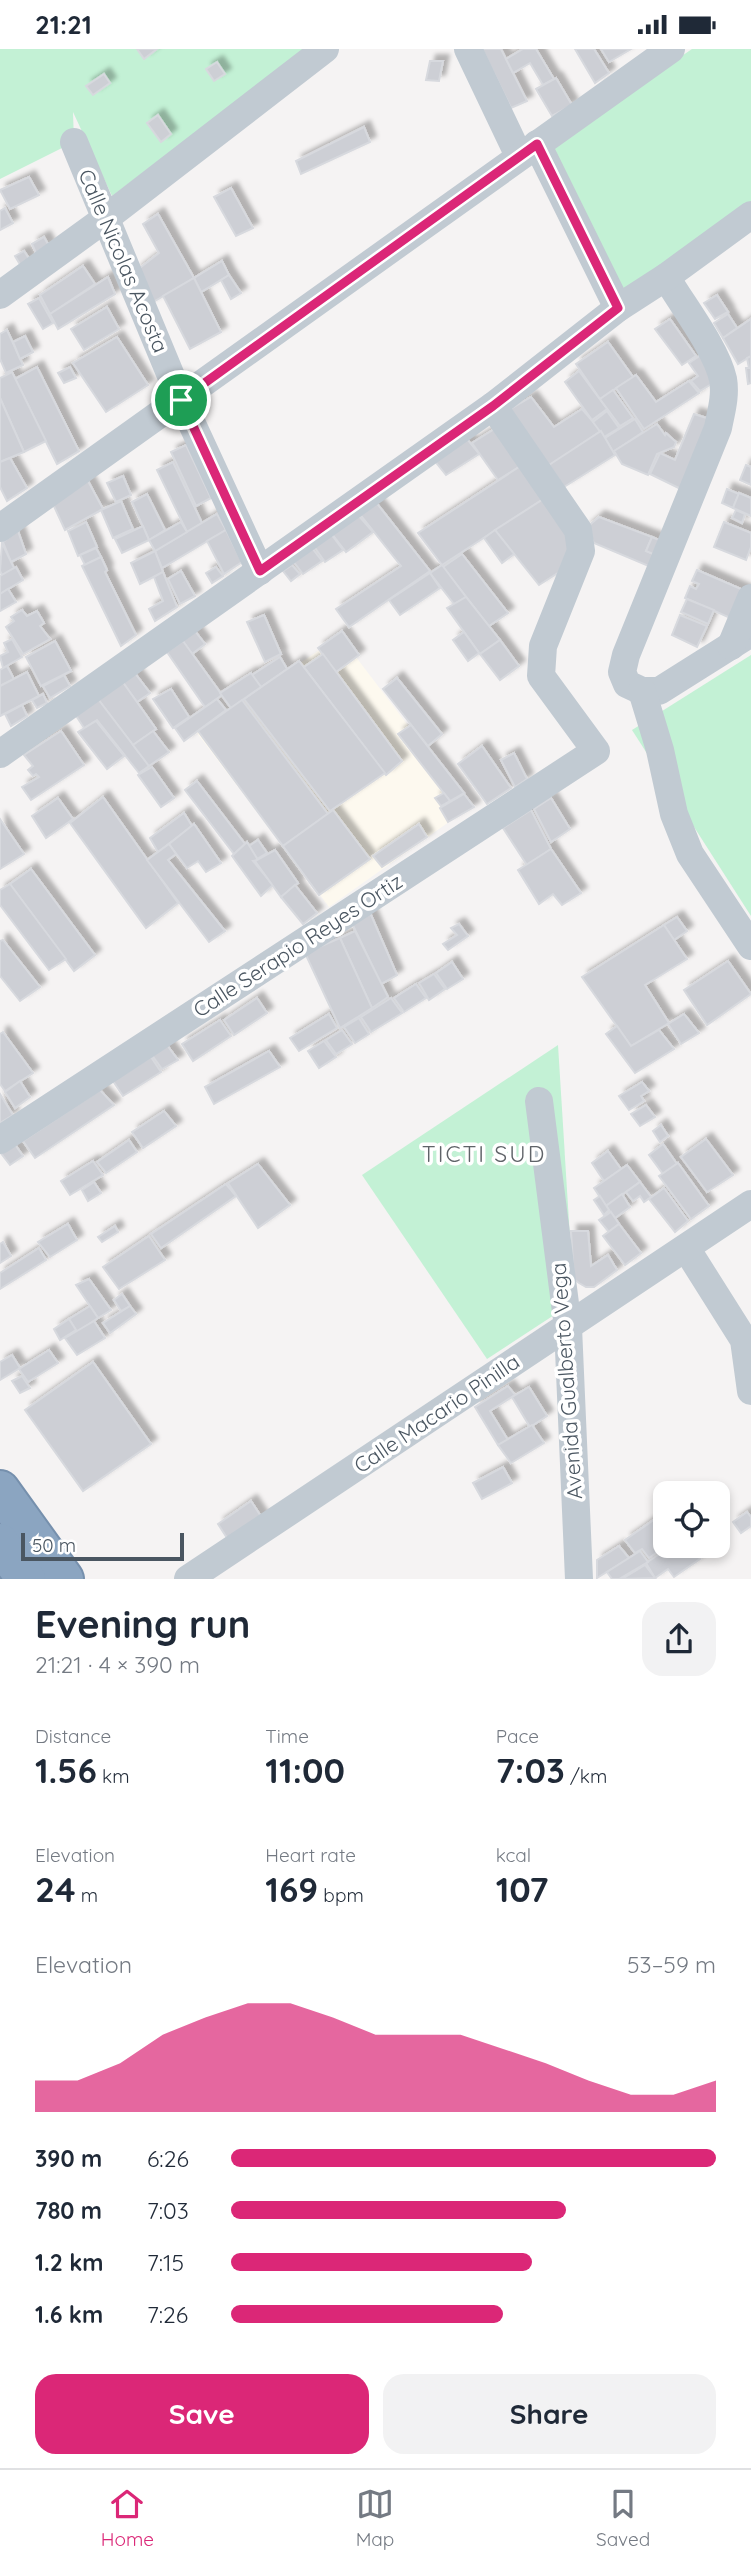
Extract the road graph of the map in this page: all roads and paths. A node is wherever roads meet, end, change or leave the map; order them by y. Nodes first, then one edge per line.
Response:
1 (325, 49) edge
2 (468, 49) edge
3 (671, 49) edge
4 (74, 142) dead end
5 (528, 150) junction
6 (751, 215) edge
7 (106, 218) junction
8 (666, 277) junction
9 (0, 295) edge
10 (618, 308) junction
11 (181, 400) junction
12 (493, 406) junction
13 (0, 528) edge
14 (260, 571) junction
15 (751, 598) edge
16 (741, 639) edge
17 (642, 691) junction
18 (0, 754) edge
19 (751, 946) edge
20 (539, 1101) dead end
21 (0, 1140) edge
22 (751, 1204) edge
23 (686, 1248) junction
24 (568, 1327) junction
25 (751, 1391) edge
26 (0, 1490) edge
27 (0, 1543) edge
28 (26, 1579) edge
29 (64, 1579) edge
30 (188, 1579) edge
31 (579, 1579) edge

1 - 7 street
2 - 5 street
3 - 5 street
4 - 7 street, Calle Nicolas Acosta
5 - 10 street
5 - 11 street
6 - 8 street
7 - 9 street
7 - 11 street, Calle Nicolas Acosta
8 - 10 street
8 - 17 street
10 - 12 street
11 - 13 street
11 - 14 street, Calle Nicolas Acosta
12 - 14 street
12 - 21 street, Calle Serapio Reyes Ortiz
14 - 18 street
15 - 16 street
16 - 17 street
17 - 19 street
20 - 24 street, Avenida Gualberto Vega
22 - 23 street, Calle Macario Pinilla
23 - 24 street, Calle Macario Pinilla
23 - 25 street
24 - 30 street, Calle Macario Pinilla
24 - 31 street, Avenida Gualberto Vega
26 - 29 highway
27 - 28 highway

